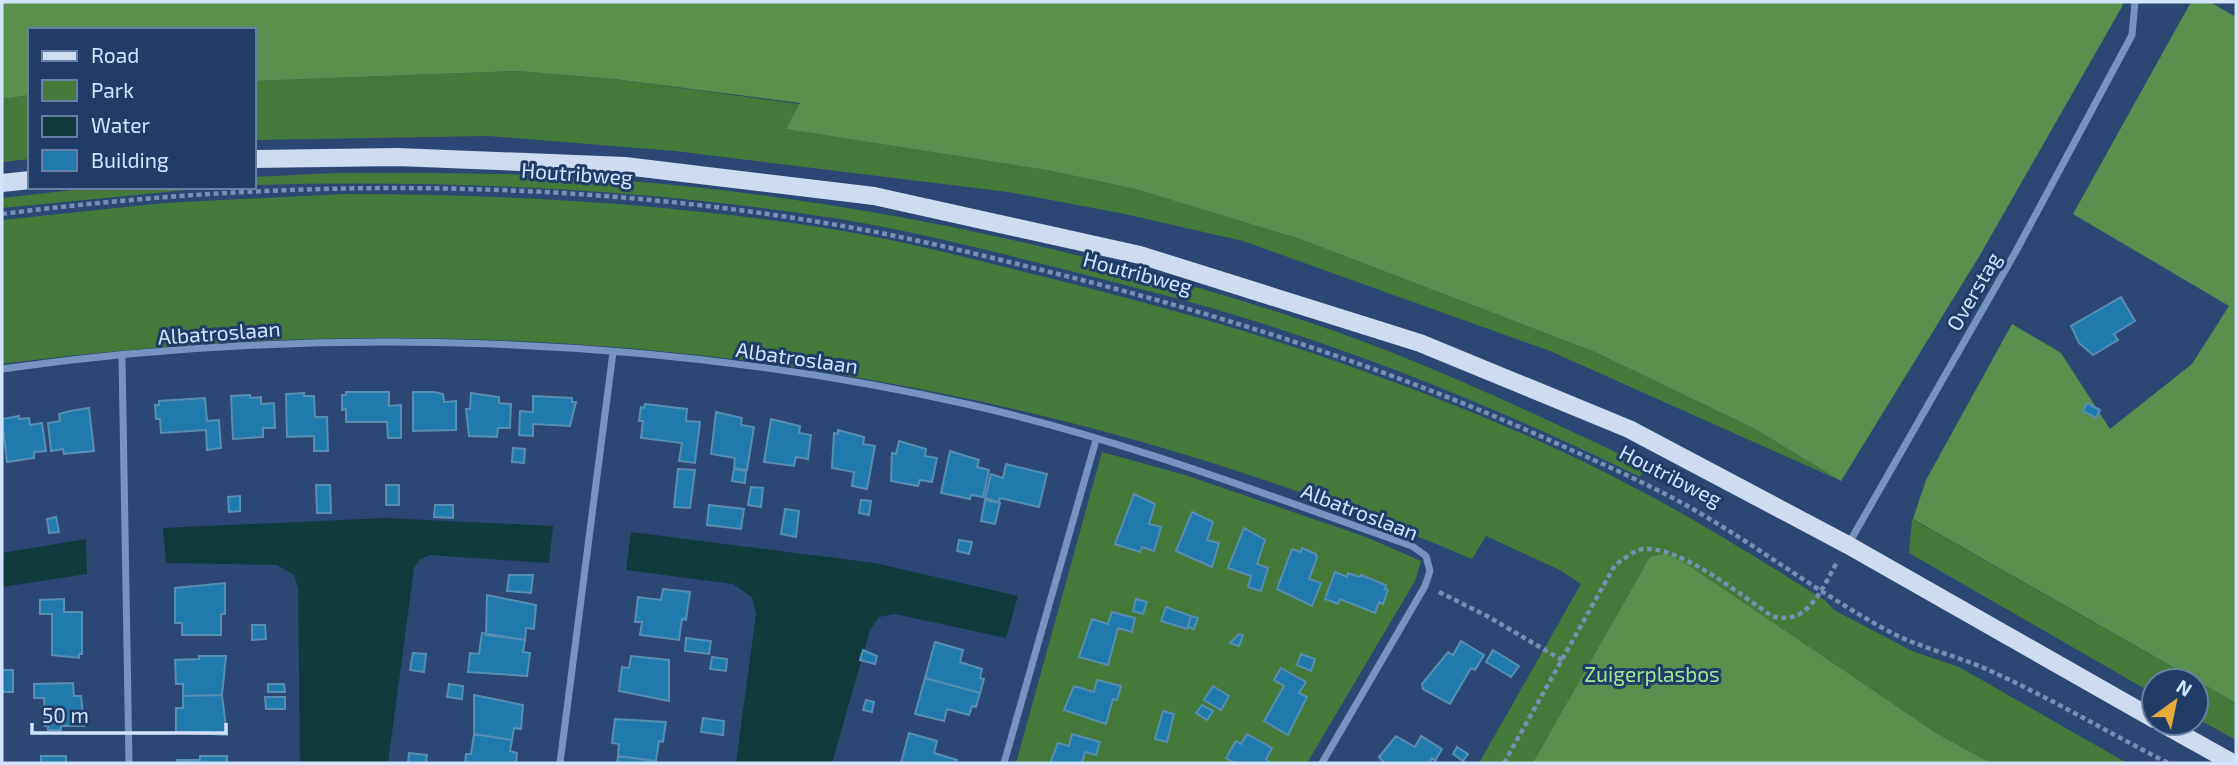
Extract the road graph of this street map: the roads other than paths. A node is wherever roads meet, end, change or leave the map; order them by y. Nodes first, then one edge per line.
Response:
1 (2135, 2) edge
2 (256, 159) edge
3 (28, 180) edge
4 (2, 183) edge
5 (612, 352) junction
6 (122, 357) junction
7 (2, 369) edge
8 (1096, 440) junction
9 (1848, 545) junction
10 (2140, 711) edge
11 (2186, 737) edge
12 (129, 763) edge
13 (560, 763) edge
14 (1004, 763) edge
15 (1322, 763) edge
16 (2232, 763) edge

1 - 9 street, Overstag
2 - 9 main road, Houtribweg
3 - 4 main road
5 - 6 street, Albatroslaan
5 - 8 street, Albatroslaan
5 - 13 street
6 - 7 street, Albatroslaan
6 - 12 street
8 - 14 street
8 - 15 street, Albatroslaan
9 - 10 main road, Houtribweg
11 - 16 main road

